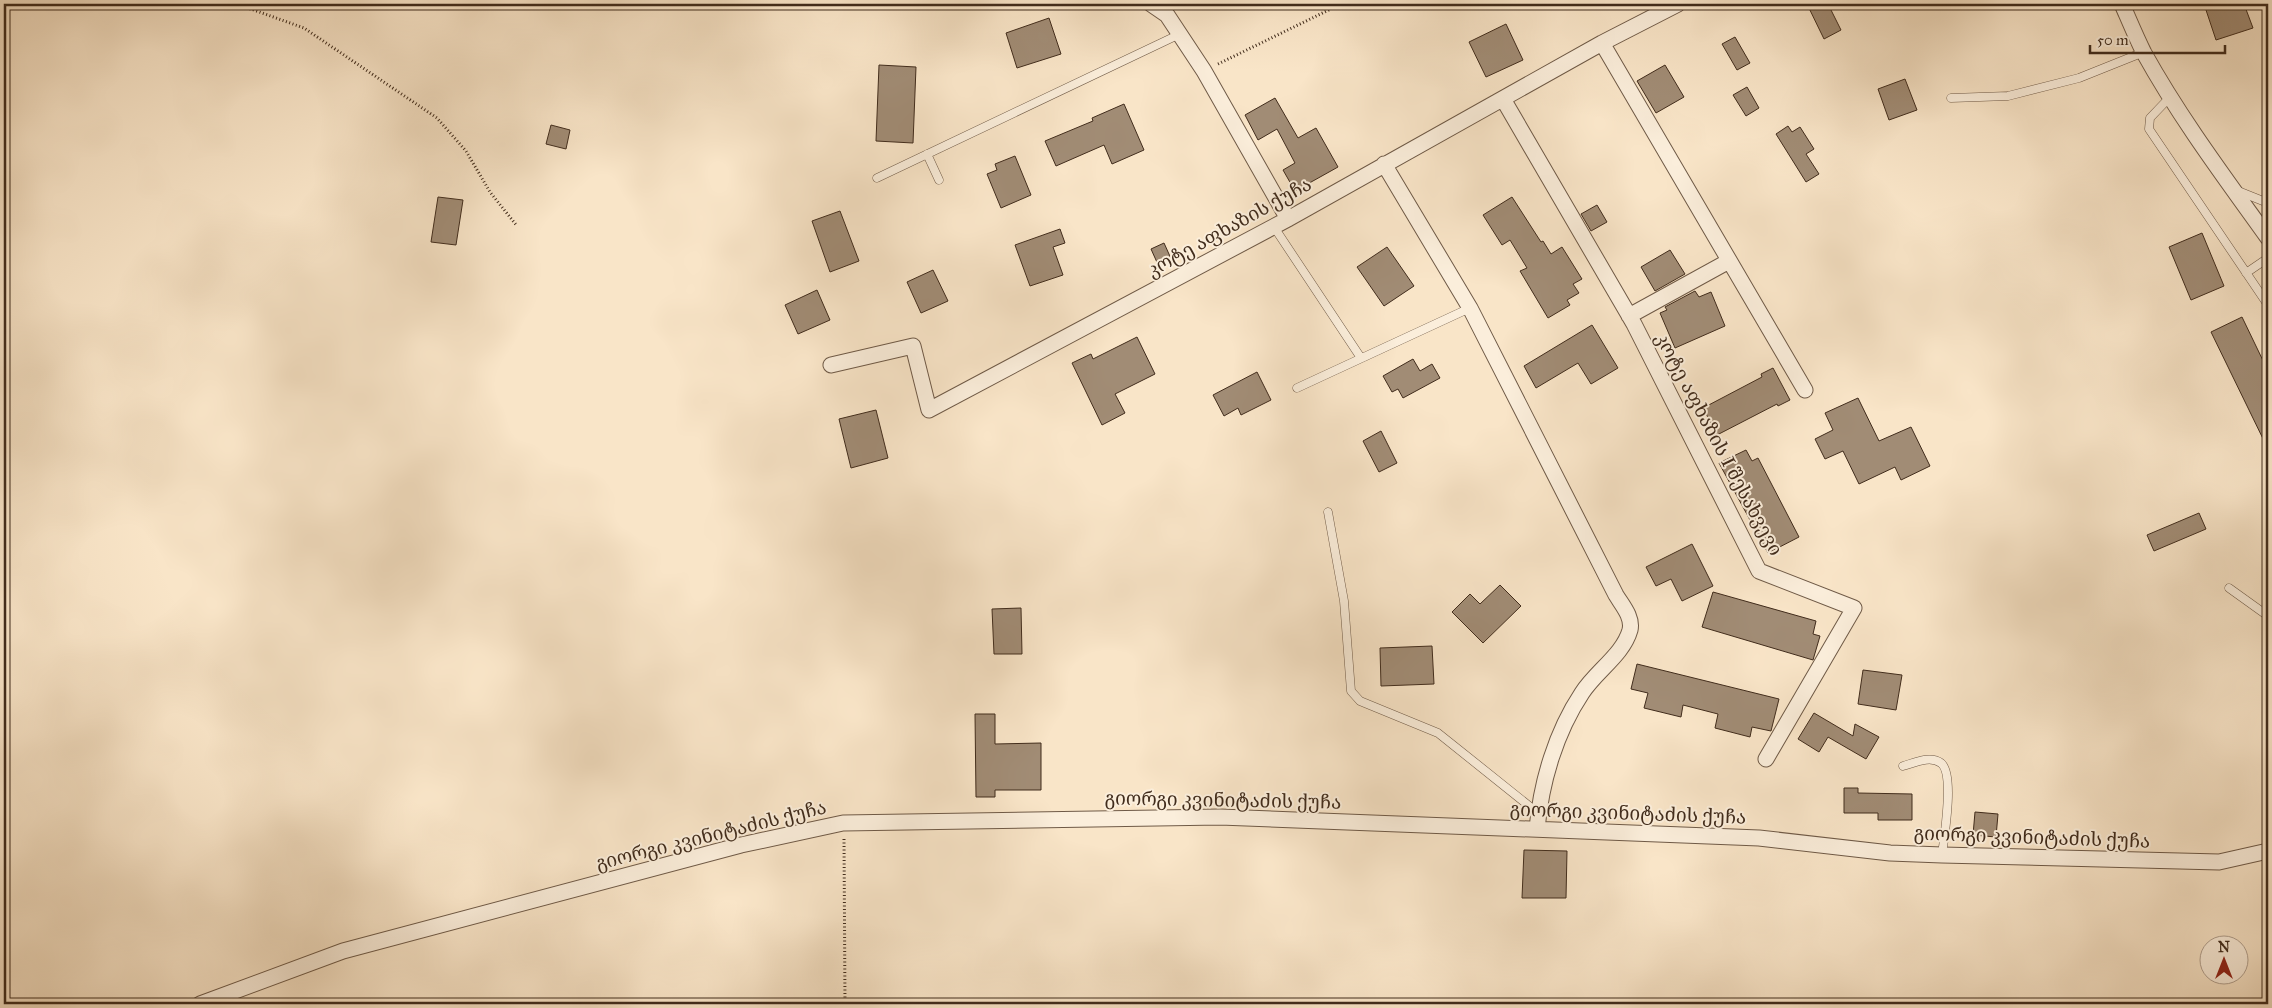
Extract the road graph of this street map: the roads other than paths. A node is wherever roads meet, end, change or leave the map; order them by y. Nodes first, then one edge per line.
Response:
1 (1151, 4) edge
2 (1678, 4) edge
3 (2122, 4) edge
4 (1180, 34) junction
5 (1602, 42) junction
6 (2144, 52) junction
7 (2171, 96) junction
8 (1951, 98) dead end
9 (1503, 99) junction
10 (927, 154) junction
11 (1384, 164) junction
12 (877, 178) dead end
13 (939, 180) dead end
14 (2233, 189) junction
15 (2268, 203) edge
16 (1288, 219) junction
17 (1274, 227) junction
18 (2268, 238) edge
19 (2268, 258) edge
20 (1730, 262) junction
21 (2246, 273) junction
22 (2268, 305) edge
23 (1470, 308) junction
24 (1629, 316) junction
25 (1362, 358) junction
26 (831, 365) dead end
27 (1297, 388) dead end
28 (1804, 390) dead end
29 (1328, 512) dead end
30 (2229, 588) dead end
31 (2268, 616) edge
32 (1766, 759) dead end
33 (1903, 766) dead end
34 (1538, 814) junction
35 (1537, 829) junction
36 (2268, 851) edge
37 (1942, 855) junction
38 (200, 1004) edge

1 - 4 street
2 - 5 street, კოტე აფხაზის ქუჩა
3 - 6 street
4 - 10 lane
4 - 16 street
5 - 9 street, კოტე აფხაზის ქუჩა
5 - 20 street
6 - 7 street
6 - 8 lane
7 - 14 street
7 - 21 lane
9 - 11 street, კოტე აფხაზის ქუჩა
9 - 24 street, კოტე აფხაზის I შესახვევი
10 - 12 lane
10 - 13 lane
11 - 16 street, კოტე აფხაზის ქუჩა
11 - 23 street
14 - 15 lane
14 - 18 street
16 - 17 street, კოტე აფხაზის ქუჩა
17 - 25 lane
17 - 26 street, კოტე აფხაზის ქუჩა
19 - 21 lane
20 - 24 street
20 - 28 street
21 - 22 lane
23 - 25 lane
23 - 34 street
24 - 32 street, კოტე აფხაზის I შესახვევი
25 - 27 lane
29 - 34 lane
30 - 31 lane
33 - 37 lane
34 - 35 street
35 - 37 street, გიორგი კვინიტაძის ქუჩა
35 - 38 street, გიორგი კვინიტაძის ქუჩა
36 - 37 street, გიორგი კვინიტაძის ქუჩა

